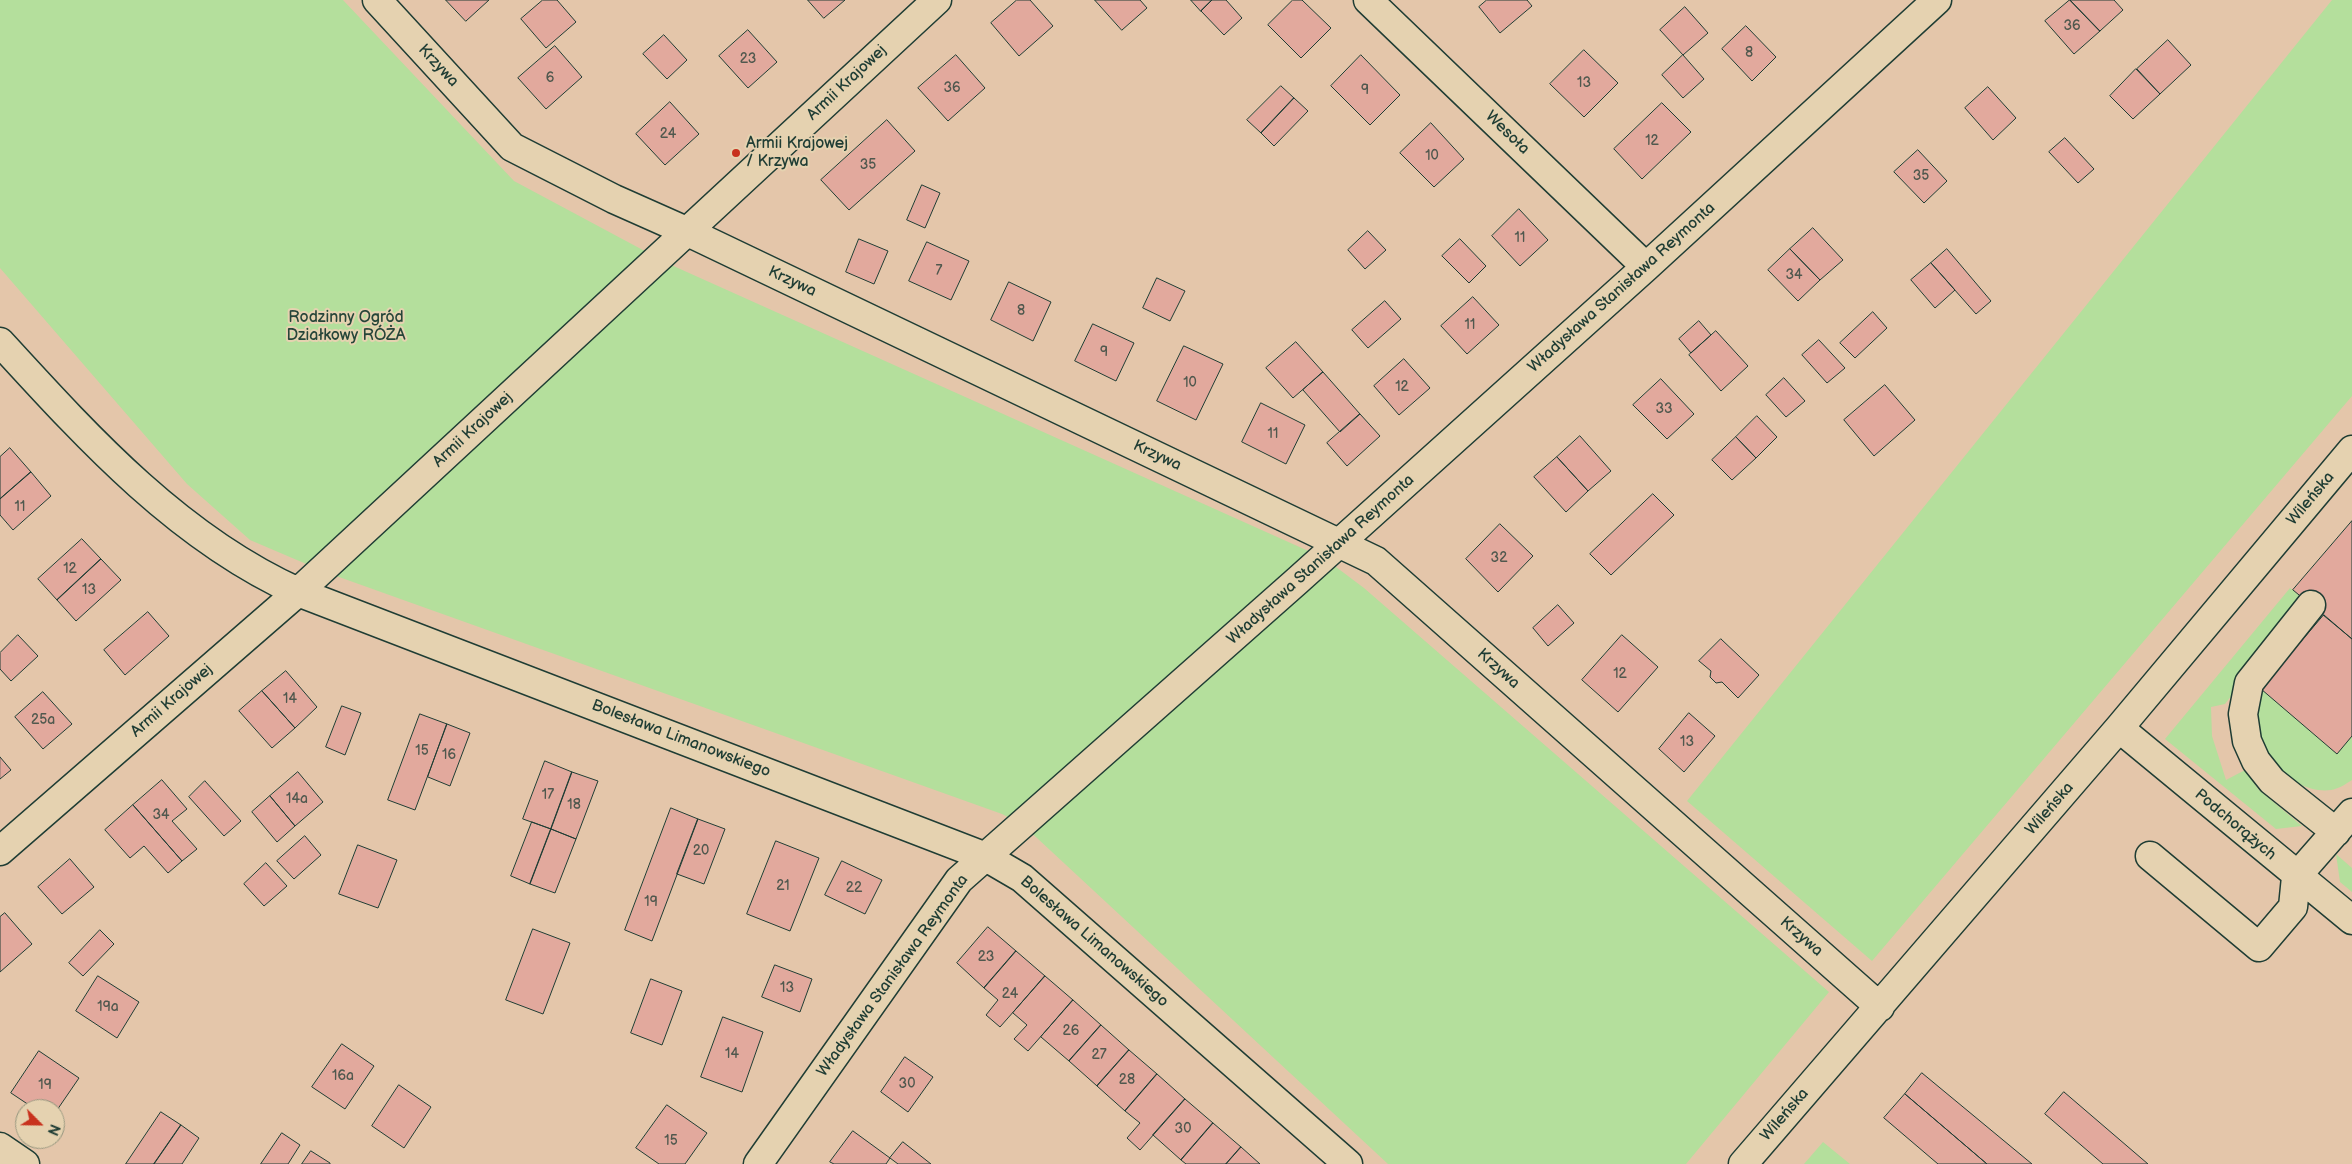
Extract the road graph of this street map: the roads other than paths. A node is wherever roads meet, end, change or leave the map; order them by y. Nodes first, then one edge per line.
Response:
1 (377, 0) edge
2 (937, 0) edge
3 (1368, 0) edge
4 (1937, 0) edge
5 (686, 231) junction
6 (1646, 267) junction
7 (0, 342) edge
8 (2352, 450) edge
9 (1340, 543) junction
10 (298, 592) junction
11 (2311, 605) dead end
12 (2119, 728) junction
13 (2344, 823) edge
14 (0, 851) edge
15 (2150, 856) dead end
16 (986, 857) junction
17 (2296, 876) junction
18 (2352, 920) edge
19 (1880, 1007) junction
20 (0, 1147) edge
21 (25, 1164) edge
22 (758, 1164) edge
23 (1348, 1164) edge
24 (1743, 1164) edge

1 - 5 street, Krzywa
2 - 5 street, Armii Krajowej
3 - 6 street, Wesoła
4 - 6 street, Władysława Stanisława Reymonta
5 - 9 street, Krzywa
5 - 10 street, Armii Krajowej
6 - 9 street, Władysława Stanisława Reymonta
7 - 10 street, Bolesława Limanowskiego
8 - 12 street, Wileńska
9 - 16 street, Władysława Stanisława Reymonta
9 - 19 street, Krzywa
10 - 14 street, Armii Krajowej
10 - 16 street, Bolesława Limanowskiego
11 - 13 street
12 - 17 street, Podchorążych
12 - 19 street, Wileńska
13 - 17 street
15 - 17 street
16 - 22 street, Władysława Stanisława Reymonta
16 - 23 street, Bolesława Limanowskiego
17 - 18 street, Podchorążych
19 - 24 street, Wileńska
20 - 21 street

